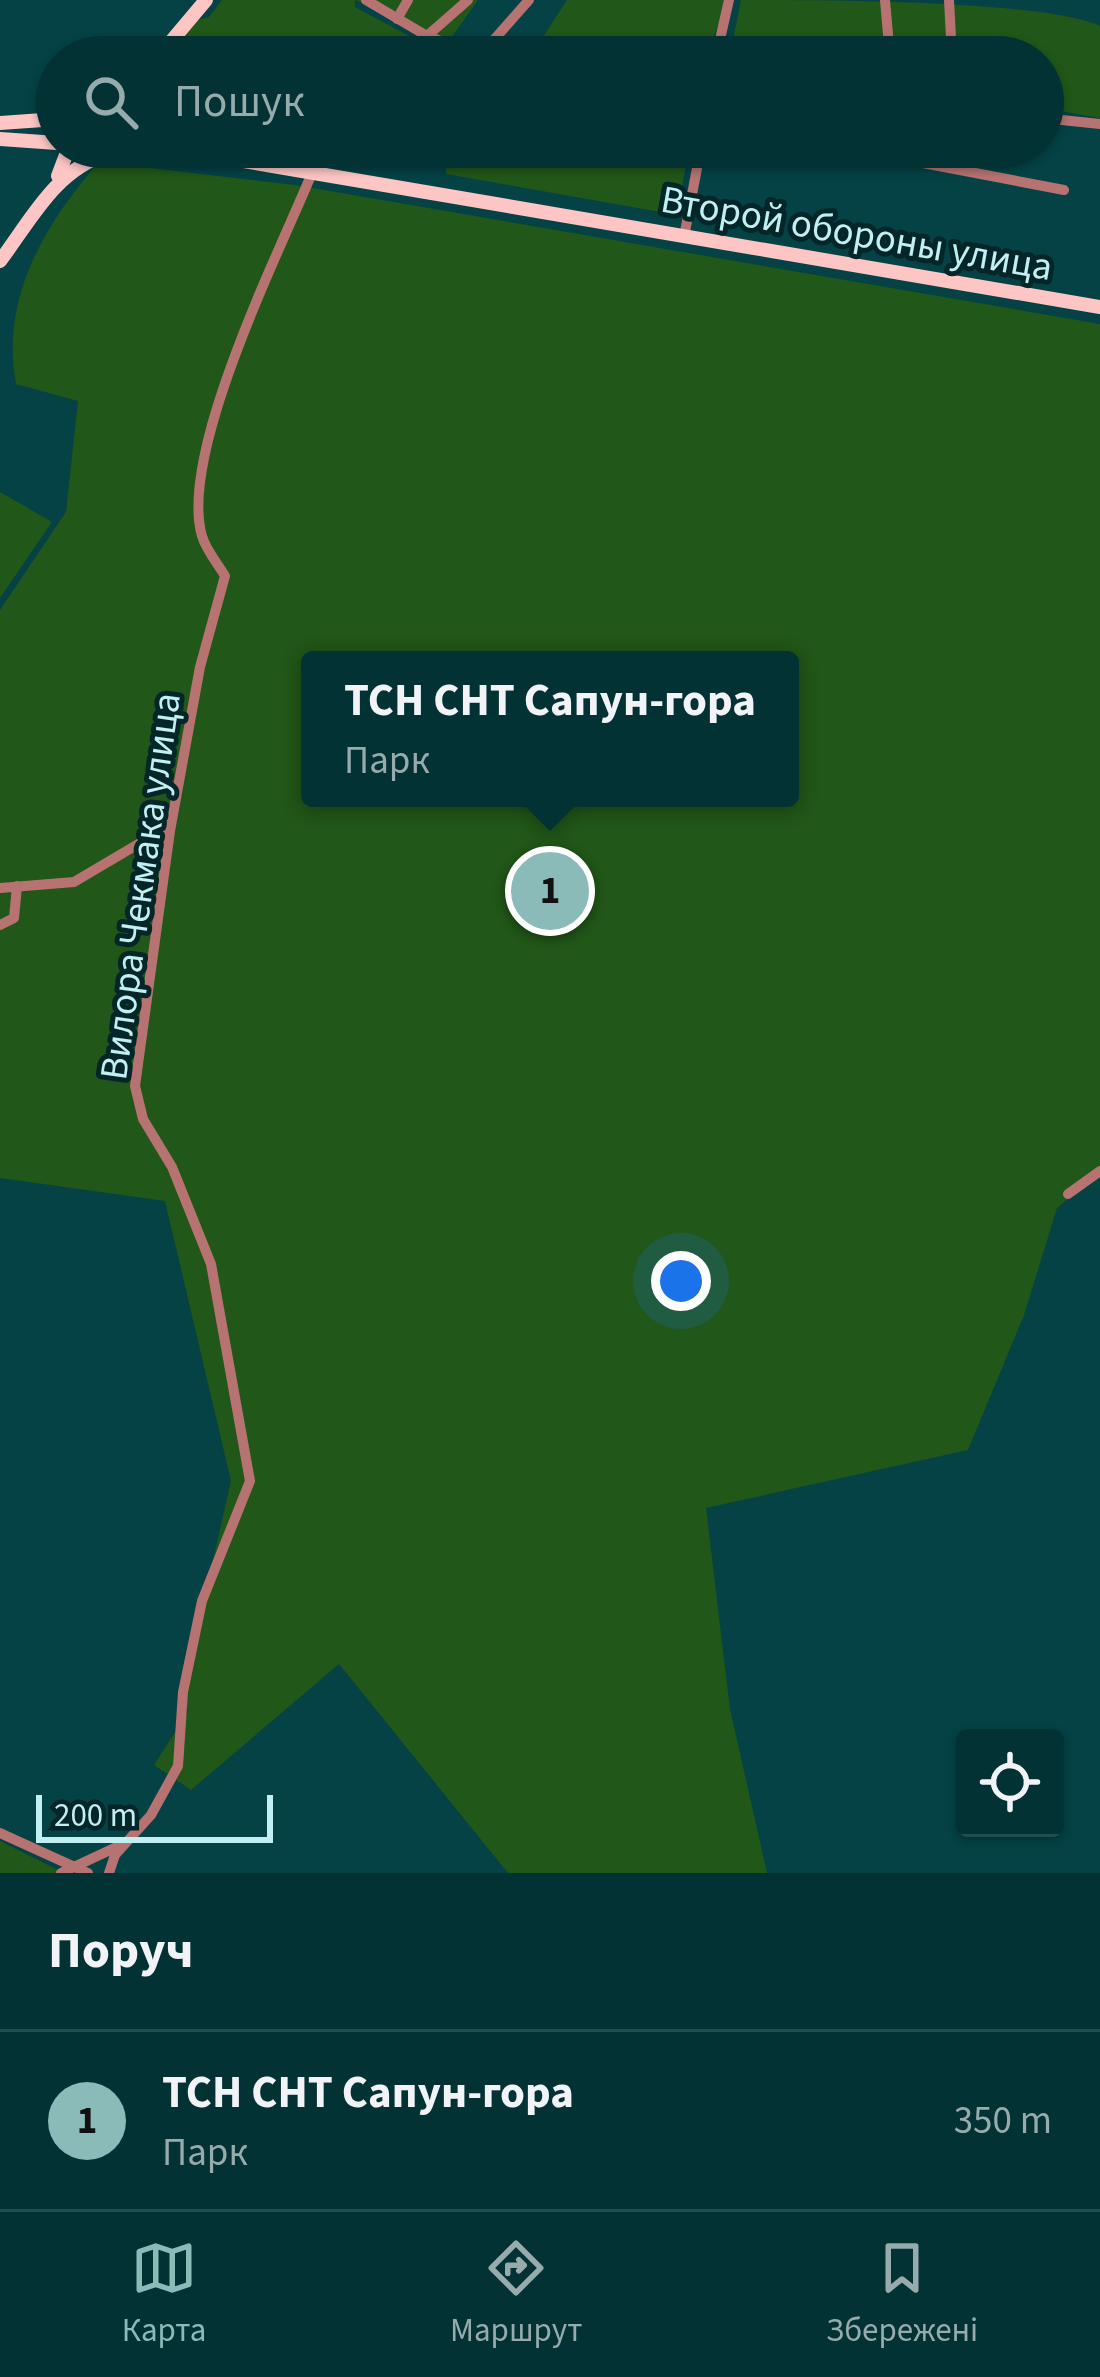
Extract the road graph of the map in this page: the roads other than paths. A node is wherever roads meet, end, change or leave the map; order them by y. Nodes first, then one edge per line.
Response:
1 (206, 0) edge
2 (366, 0) edge
3 (408, 0) edge
4 (467, 0) edge
5 (529, 0) edge
6 (729, 0) edge
7 (885, 0) edge
8 (949, 0) edge
9 (397, 19) junction
10 (176, 36) edge
11 (427, 36) joint
12 (497, 36) edge
13 (722, 36) edge
14 (888, 36) edge
15 (951, 36) edge
16 (1064, 120) edge
17 (36, 122) edge
18 (0, 123) edge
19 (1100, 124) edge
20 (0, 139) edge
21 (36, 141) edge
22 (57, 168) edge
23 (61, 168) edge
24 (73, 168) edge
25 (288, 168) edge
26 (697, 168) edge
27 (949, 168) edge
28 (312, 172) junction
29 (57, 180) junction
30 (1064, 190) dead end
31 (684, 237) junction
32 (0, 261) edge
33 (1100, 307) edge
34 (170, 831) junction
35 (17, 886) junction
36 (0, 888) edge
37 (0, 925) edge
38 (1100, 1171) edge
39 (1068, 1194) dead end
40 (0, 1833) edge
41 (123, 1844) junction
42 (64, 1870) edge
43 (88, 1873) edge
44 (109, 1873) edge

1 - 10 main road
2 - 9 street
3 - 9 street
4 - 11 street
5 - 12 street
6 - 13 street
7 - 14 street
8 - 15 street
9 - 11 street
16 - 19 street
17 - 18 main road
20 - 21 main road
22 - 29 main road
23 - 29 main road
24 - 29 main road
25 - 28 main road, Второй обороны улица
26 - 31 street
27 - 30 street
28 - 31 main road, Второй обороны улица
28 - 34 street, Вилора Чекмака улица
29 - 32 main road
31 - 33 main road, Второй обороны улица
34 - 35 street
34 - 41 street, Вилора Чекмака улица
35 - 36 street
35 - 37 street
38 - 39 street
40 - 42 street
41 - 42 street
41 - 44 street, Вилора Чекмака улица
42 - 43 street

